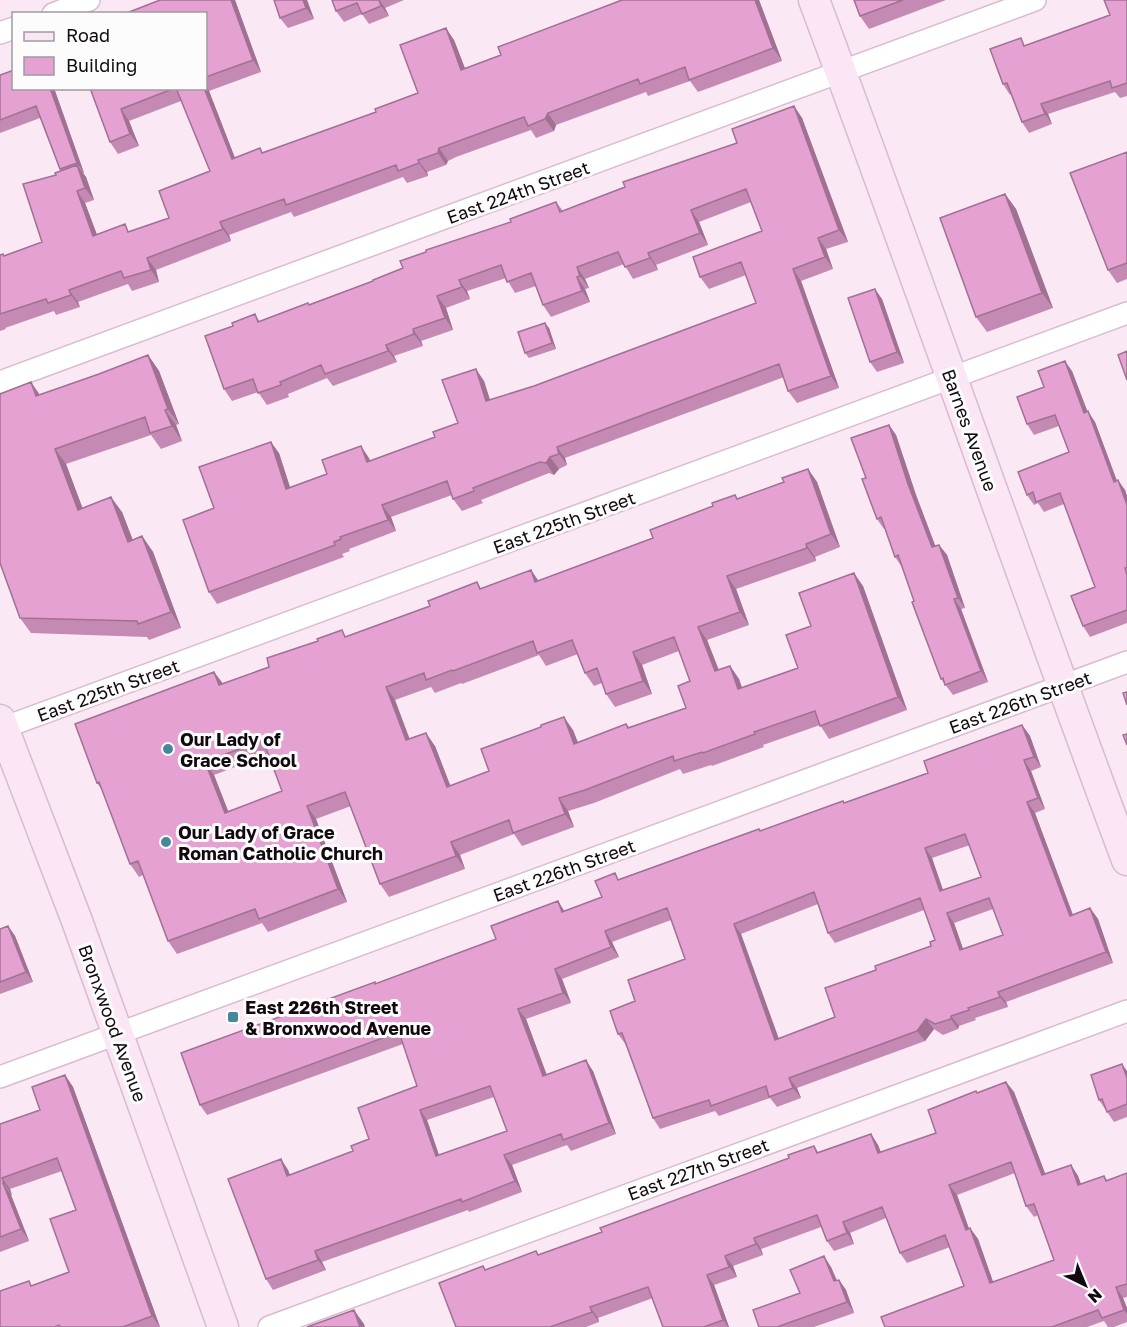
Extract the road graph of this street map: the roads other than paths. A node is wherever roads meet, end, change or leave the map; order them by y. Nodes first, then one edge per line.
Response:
1 (89, 0) edge
2 (814, 0) edge
3 (1035, 0) edge
4 (58, 12) edge
5 (841, 73) junction
6 (1127, 313) edge
7 (952, 378) junction
8 (0, 382) edge
9 (1127, 662) edge
10 (1062, 687) junction
11 (1, 726) edge
12 (1127, 860) edge
13 (1127, 1011) edge
14 (117, 1035) junction
15 (0, 1077) edge
16 (223, 1327) edge
17 (269, 1327) edge

1 - 4 street
2 - 5 street, Barnes Avenue
3 - 5 street, East 224th Street
5 - 7 street, Barnes Avenue
5 - 8 street, East 224th Street
6 - 7 street, East 225th Street
7 - 10 street, Barnes Avenue
7 - 11 street, East 225th Street
9 - 10 street, East 226th Street
10 - 12 street, Barnes Avenue
10 - 14 street, East 226th Street
11 - 14 street, Bronxwood Avenue
13 - 17 street, East 227th Street
14 - 15 street, East 226th Street
14 - 16 street, Bronxwood Avenue

